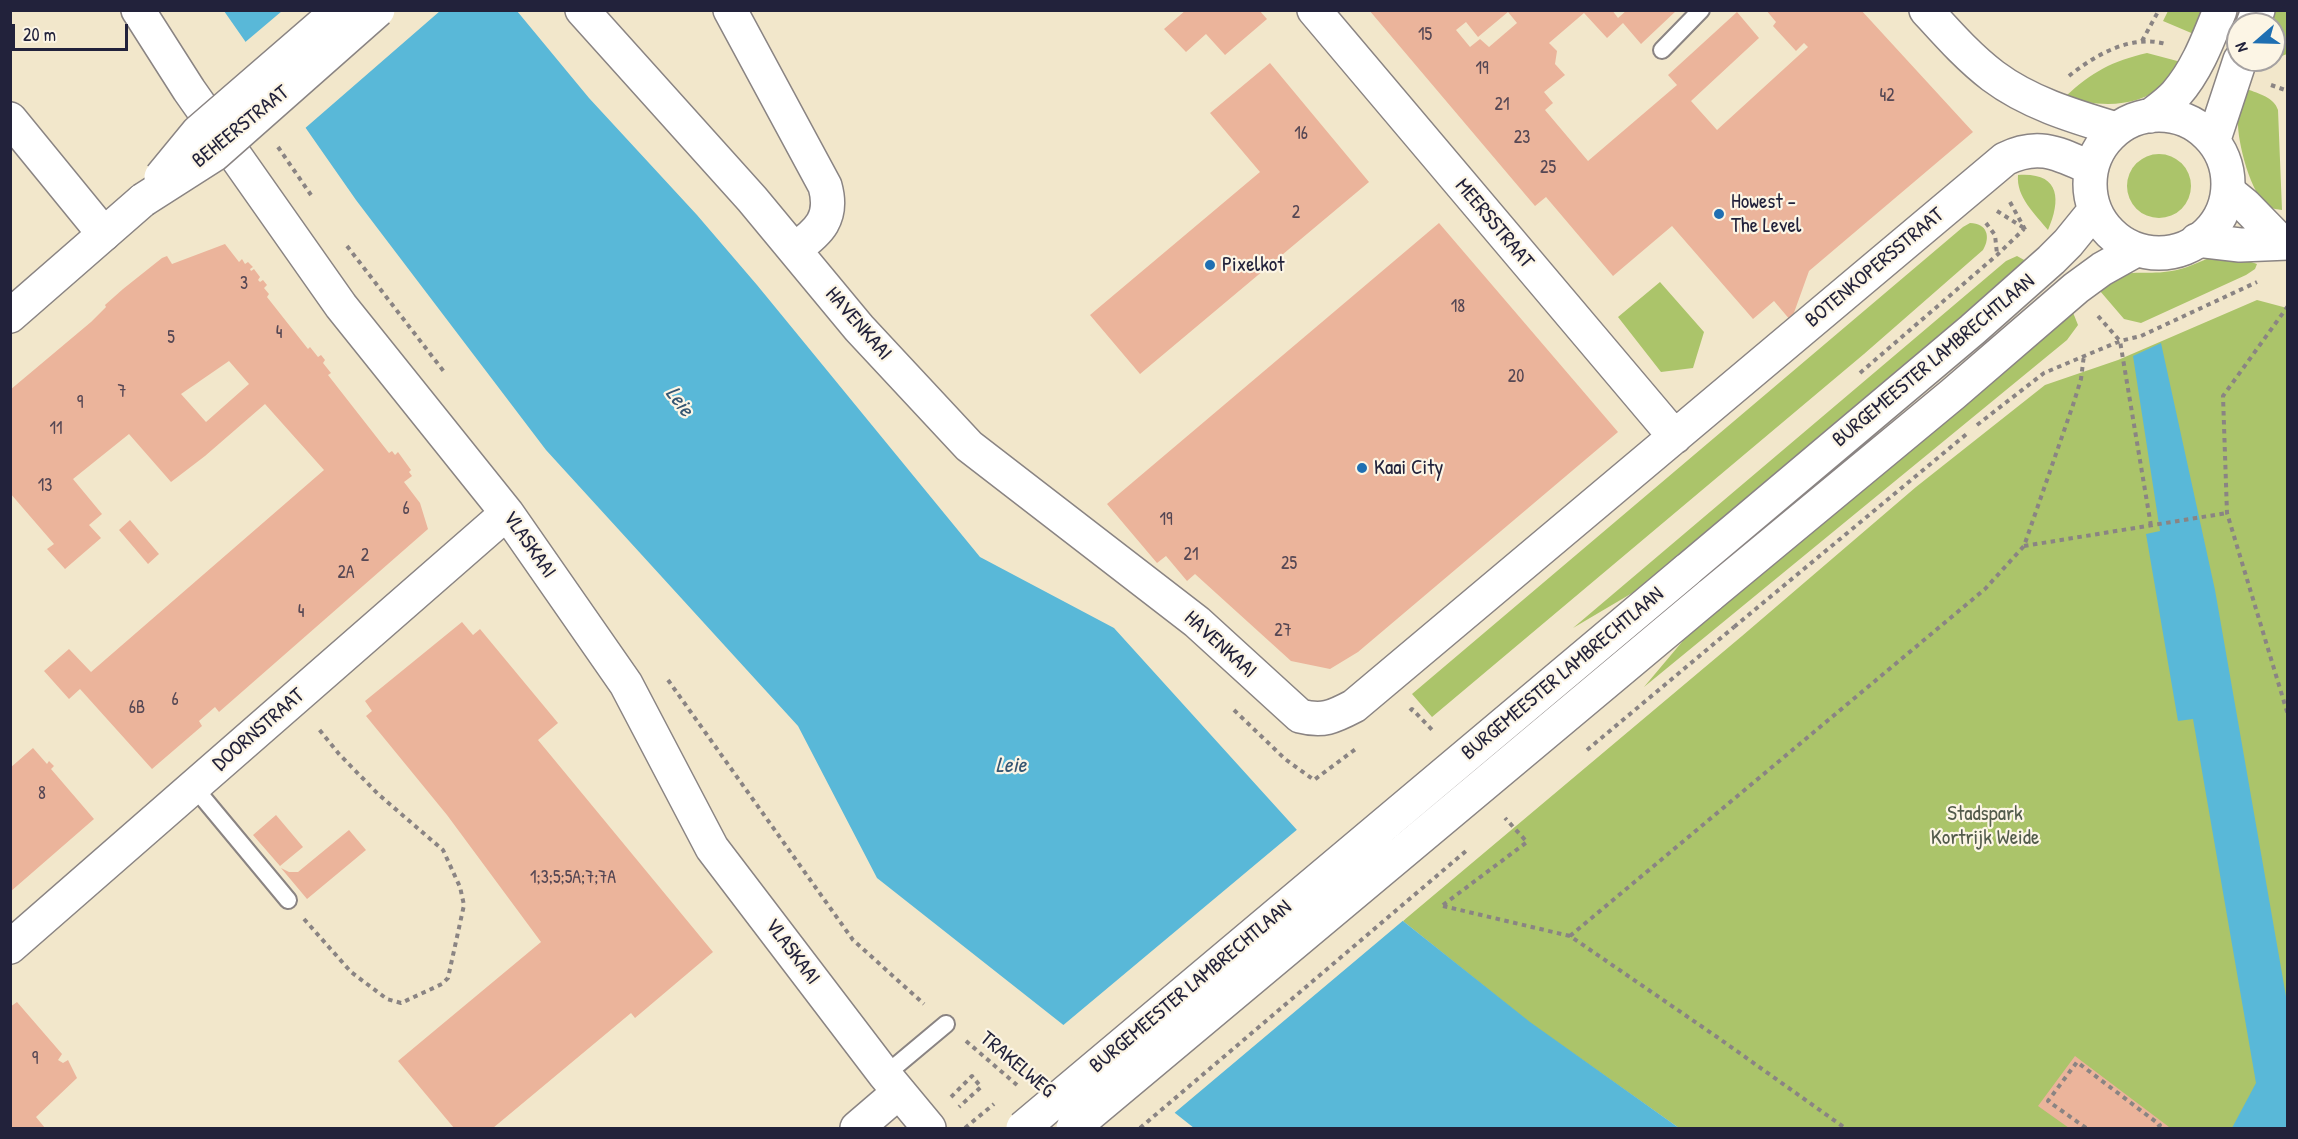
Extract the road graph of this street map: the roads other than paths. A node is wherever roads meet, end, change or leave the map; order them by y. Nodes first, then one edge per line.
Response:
1 (138, 10) edge
2 (339, 10) edge
3 (378, 10) edge
4 (582, 10) edge
5 (730, 10) edge
6 (1314, 10) edge
7 (1701, 10) edge
8 (1926, 10) edge
9 (2220, 10) edge
10 (1662, 50) dead end
11 (2236, 72) edge
12 (2150, 116) junction
13 (10, 119) edge
14 (2116, 129) junction
15 (2214, 139) junction
16 (2091, 168) junction
17 (2229, 192) junction
18 (143, 200) junction
19 (2094, 211) junction
20 (104, 234) junction
21 (2197, 240) junction
22 (2285, 243) edge
23 (795, 249) junction
24 (2136, 250) junction
25 (10, 316) edge
26 (1675, 437) junction
27 (507, 513) junction
28 (194, 787) junction
29 (288, 900) road end
30 (10, 947) edge
31 (946, 1024) road end
32 (892, 1084) junction
33 (941, 1121) edge
34 (856, 1128) edge
35 (1023, 1128) edge
36 (1073, 1128) edge

1 - 27 street, VLASKAAI
2 - 18 street, BEHEERSTRAAT, bridge
3 - 18 street, BEHEERSTRAAT, bridge
4 - 23 street, HAVENKAAI
5 - 23 street
6 - 26 street, MEERSSTRAAT
7 - 10 lane
8 - 14 street
9 - 12 street
11 - 15 street
12 - 14 street
12 - 15 street
13 - 20 street
14 - 16 street
15 - 17 street
16 - 19 street
16 - 26 street, BOTENKOPERSSTRAAT
17 - 21 street
17 - 22 street
18 - 20 street
19 - 24 street
19 - 35 street, BURGEMEESTER LAMBRECHTLAAN, bridge
20 - 25 street
21 - 22 street
21 - 24 street
23 - 26 street, HAVENKAAI
24 - 36 street, BURGEMEESTER LAMBRECHTLAAN, bridge
27 - 28 street, DOORNSTRAAT
27 - 32 street, VLASKAAI
28 - 29 lane
28 - 30 street, DOORNSTRAAT
31 - 32 lane
32 - 33 street, VLASKAAI
32 - 34 street

